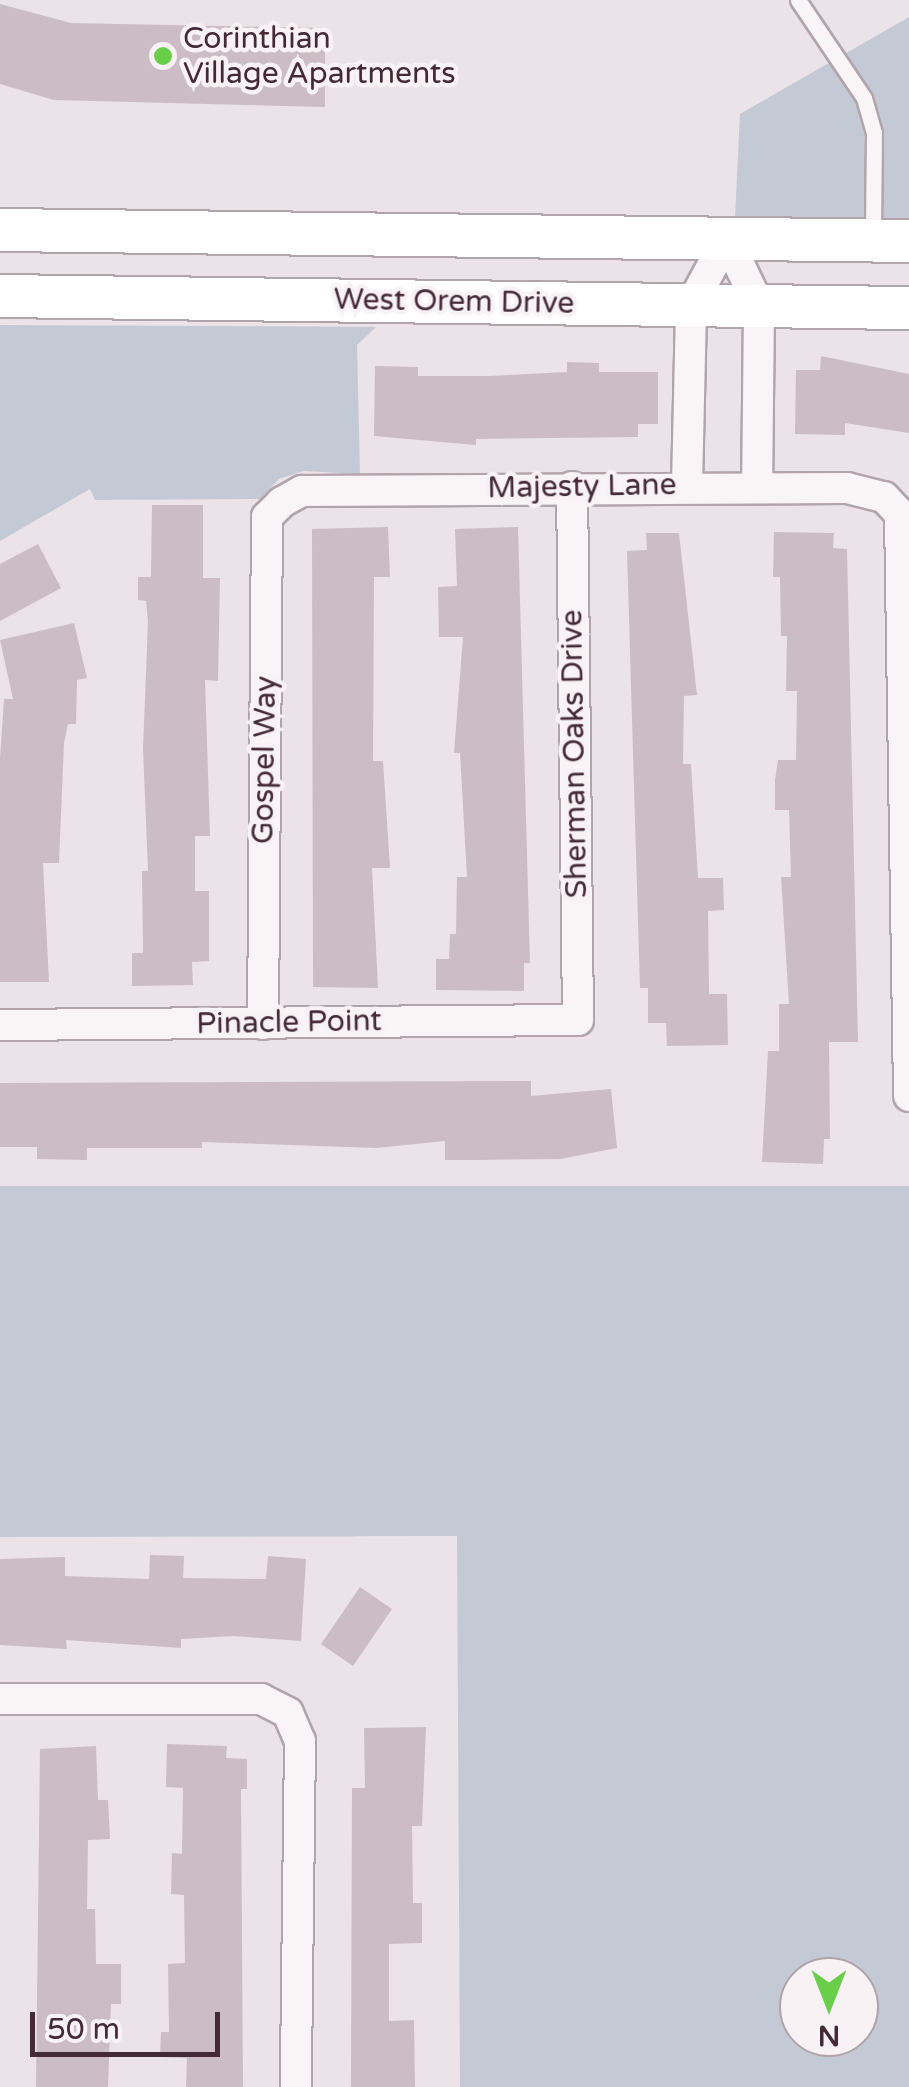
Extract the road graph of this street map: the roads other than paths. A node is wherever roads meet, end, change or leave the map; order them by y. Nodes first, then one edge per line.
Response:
1 (798, 0) edge
2 (0, 230) edge
3 (86, 231) junction
4 (727, 240) junction
5 (891, 240) edge
6 (0, 296) edge
7 (84, 297) junction
8 (692, 305) junction
9 (760, 306) junction
10 (909, 308) edge
11 (687, 486) junction
12 (757, 486) junction
13 (572, 487) junction
14 (282, 502) joint
15 (578, 1020) joint
16 (0, 1024) edge
17 (263, 1024) junction
18 (909, 1096) edge
19 (0, 1698) edge
20 (296, 2087) edge

1 - 5 lane
2 - 3 main road
3 - 4 main road
3 - 7 main road
4 - 5 main road
4 - 8 street
4 - 9 street
6 - 7 main road, West Orem Drive
7 - 8 main road, West Orem Drive
8 - 9 main road, West Orem Drive
8 - 11 street
9 - 10 main road, West Orem Drive
9 - 12 street
11 - 12 street, Majesty Lane
11 - 13 street, Majesty Lane
12 - 18 street, Majesty Lane
13 - 14 street, Majesty Lane
13 - 15 street, Sherman Oaks Drive
14 - 17 street, Gospel Way
15 - 17 street, Pinacle Point
16 - 17 street, Pinacle Point
19 - 20 street

